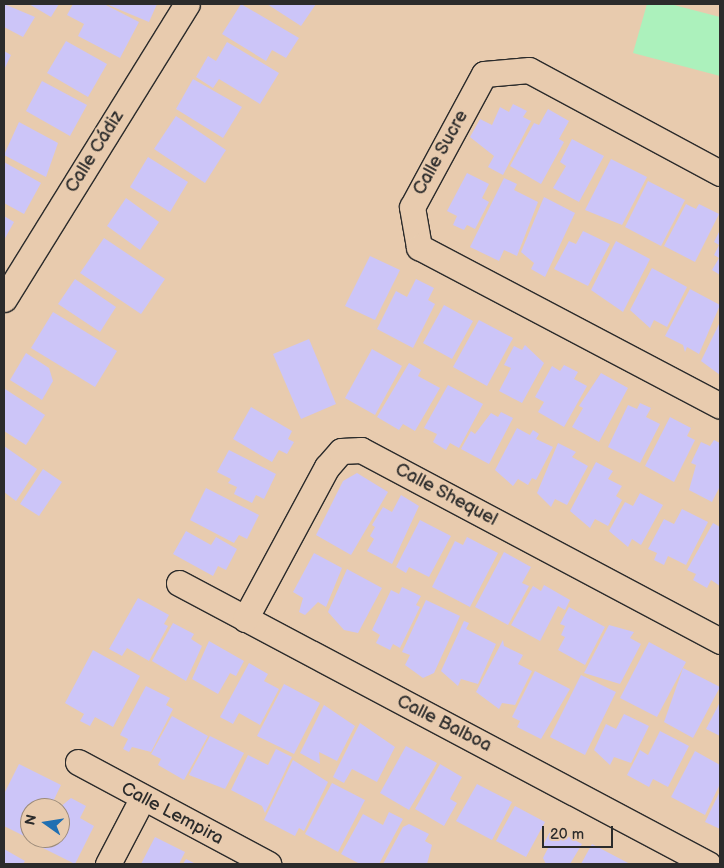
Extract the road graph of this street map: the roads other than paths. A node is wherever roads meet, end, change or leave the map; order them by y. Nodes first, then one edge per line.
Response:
1 (187, 4) edge
2 (720, 173) edge
3 (4, 299) edge
4 (720, 406) edge
5 (179, 583) dead end
6 (244, 619) junction
7 (720, 641) edge
8 (78, 762) dead end
9 (142, 799) junction
10 (108, 864) edge
11 (268, 864) edge
12 (708, 864) edge

1 - 3 street, Calle Cádiz
2 - 4 street, Calle Sucre
5 - 6 street, Calle Balboa
6 - 7 street, Calle Shequel
6 - 12 street, Calle Balboa
8 - 9 street, Calle Lempira
9 - 10 street
9 - 11 street, Calle Lempira

